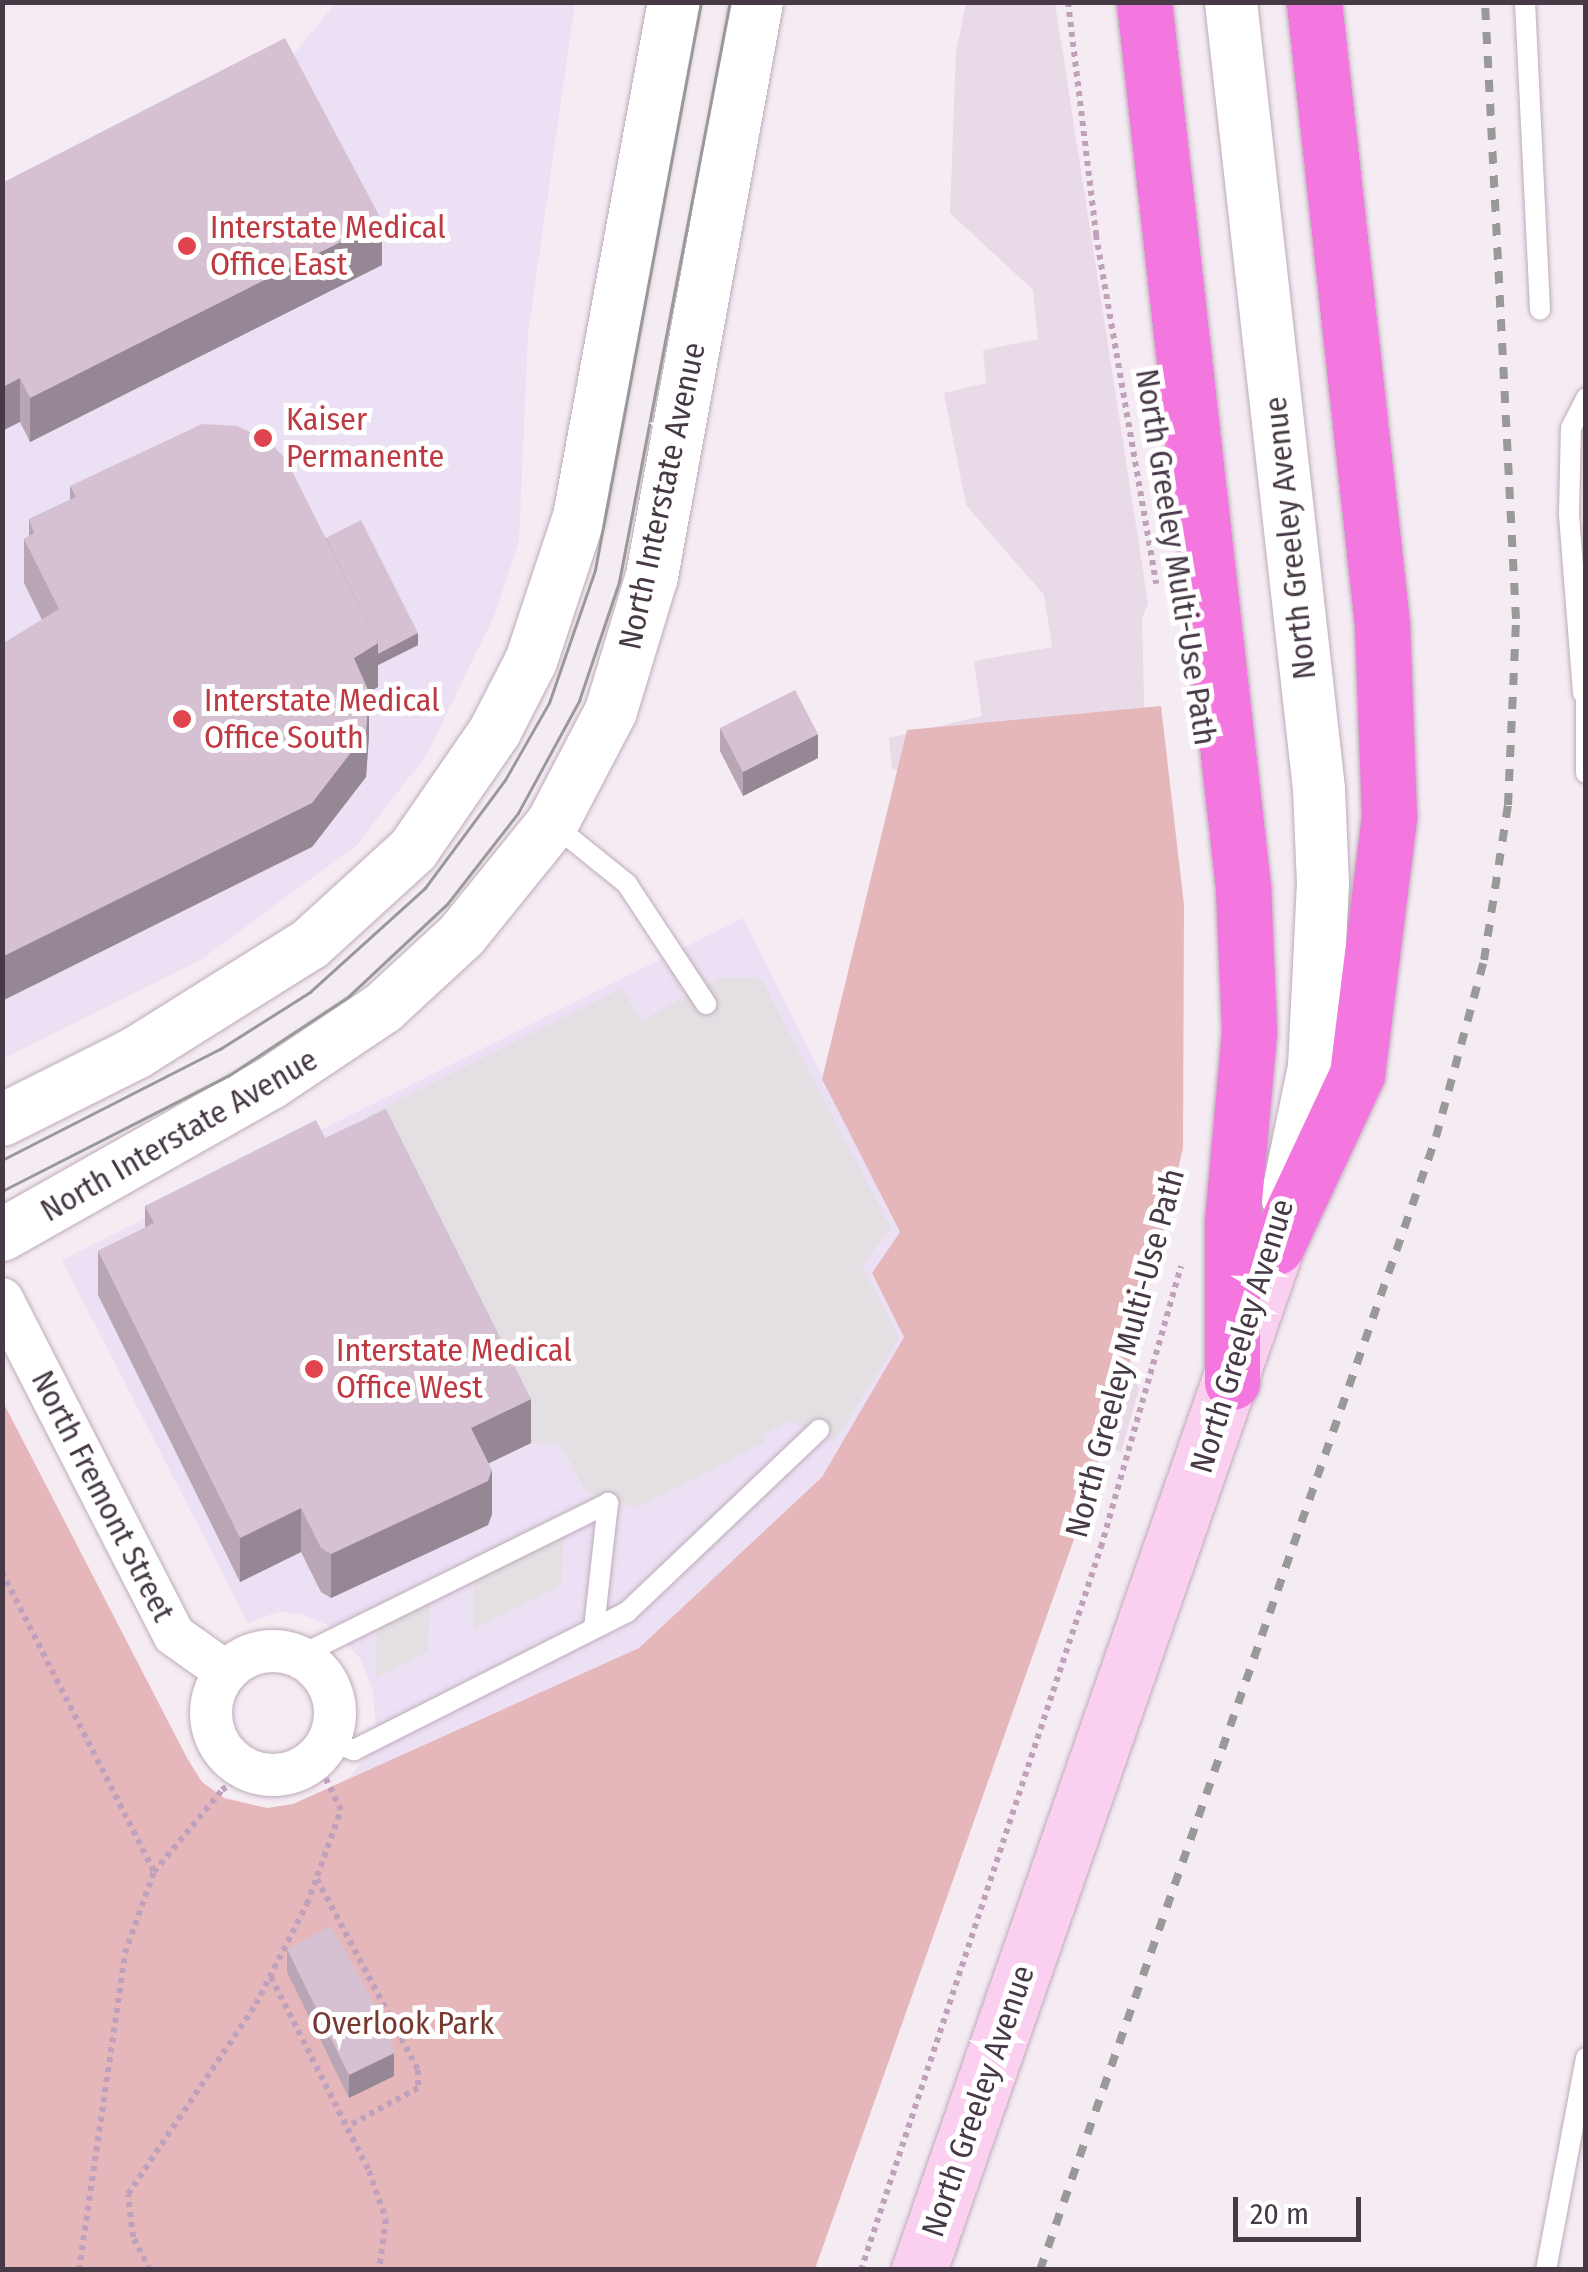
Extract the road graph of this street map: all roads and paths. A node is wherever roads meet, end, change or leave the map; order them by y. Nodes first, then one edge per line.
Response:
1 (674, 2) edge
2 (757, 2) edge
3 (1068, 2) edge
4 (1144, 2) edge
5 (1231, 2) edge
6 (1314, 2) edge
7 (1525, 2) edge
8 (1540, 310) dead end
9 (1586, 398) edge
10 (1159, 602) dead end
11 (1584, 689) edge
12 (1586, 773) edge
13 (552, 824) junction
14 (706, 1004) dead end
15 (2, 1120) edge
16 (2, 1235) edge
17 (1186, 1246) dead end
18 (1276, 1247) junction
19 (2, 1299) edge
20 (1232, 1382) junction
21 (818, 1430) dead end
22 (2, 1572) edge
23 (594, 1628) junction
24 (299, 1656) junction
25 (226, 1672) junction
26 (322, 1750) junction
27 (249, 1770) junction
28 (154, 1872) junction
29 (317, 1880) junction
30 (270, 1976) junction
31 (1586, 2058) edge
32 (348, 2126) junction
33 (79, 2270) edge
34 (150, 2270) edge
35 (379, 2270) edge
36 (862, 2270) edge
37 (919, 2270) edge
38 (1546, 2270) edge

1 - 15 street
2 - 13 street, North Interstate Avenue
3 - 10 path, North Greeley Multi-Use Path
4 - 20 highway
5 - 18 street, North Greeley Avenue
6 - 18 highway
7 - 8 lane
9 - 11 lane
11 - 12 lane
13 - 14 lane
13 - 16 street, North Interstate Avenue
17 - 36 path, North Greeley Multi-Use Path
18 - 20 main road, North Greeley Avenue
19 - 25 street, North Fremont Street
20 - 37 main road, North Greeley Avenue
21 - 23 lane
22 - 28 path
23 - 24 lane
23 - 26 lane
24 - 25 street
24 - 26 street
25 - 27 street
26 - 27 street
26 - 29 path
27 - 28 path
28 - 33 path
29 - 30 path
29 - 32 path
30 - 32 path
30 - 34 path
31 - 38 lane
32 - 35 path

